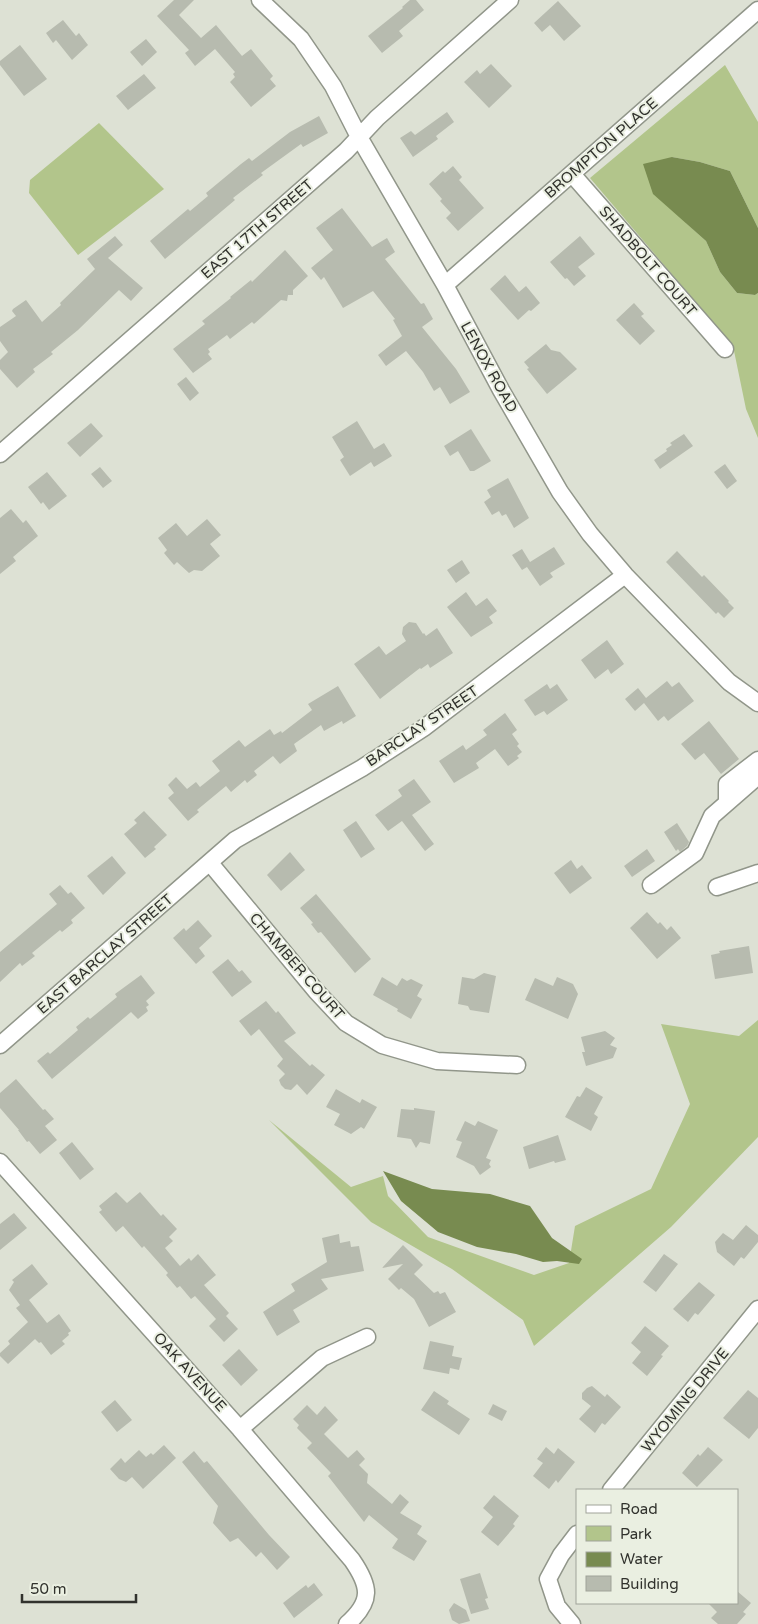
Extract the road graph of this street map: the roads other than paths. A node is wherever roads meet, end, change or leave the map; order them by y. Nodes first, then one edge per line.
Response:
1 (260, 0) edge
2 (510, 0) edge
3 (758, 10) edge
4 (359, 137) junction
5 (572, 174) junction
6 (445, 285) junction
7 (725, 349) dead end
8 (0, 454) edge
9 (625, 575) junction
10 (758, 703) edge
11 (758, 760) edge
12 (758, 776) edge
13 (727, 802) junction
14 (210, 863) junction
15 (758, 873) edge
16 (651, 885) dead end
17 (717, 887) dead end
18 (0, 1044) edge
19 (516, 1065) dead end
20 (0, 1162) edge
21 (758, 1309) edge
22 (367, 1337) dead end
23 (240, 1428) junction
24 (612, 1489) edge
25 (576, 1535) edge
26 (347, 1624) edge
27 (572, 1624) edge

1 - 4 street, LENOX ROAD
2 - 4 street, EAST 17TH STREET
3 - 5 street, BROMPTON PLACE
4 - 6 street, LENOX ROAD
4 - 8 street, EAST 17TH STREET
5 - 6 street, BROMPTON PLACE
5 - 7 street, SHADBOLT COURT
6 - 9 street, LENOX ROAD
9 - 10 street, LENOX ROAD
9 - 14 street, BARCLAY STREET
11 - 13 street
12 - 13 street
13 - 16 street
14 - 18 street, EAST BARCLAY STREET
14 - 19 street, CHAMBER COURT
15 - 17 street
20 - 23 street, OAK AVENUE
21 - 24 street, WYOMING DRIVE
22 - 23 street
23 - 26 street, OAK AVENUE
25 - 27 street

